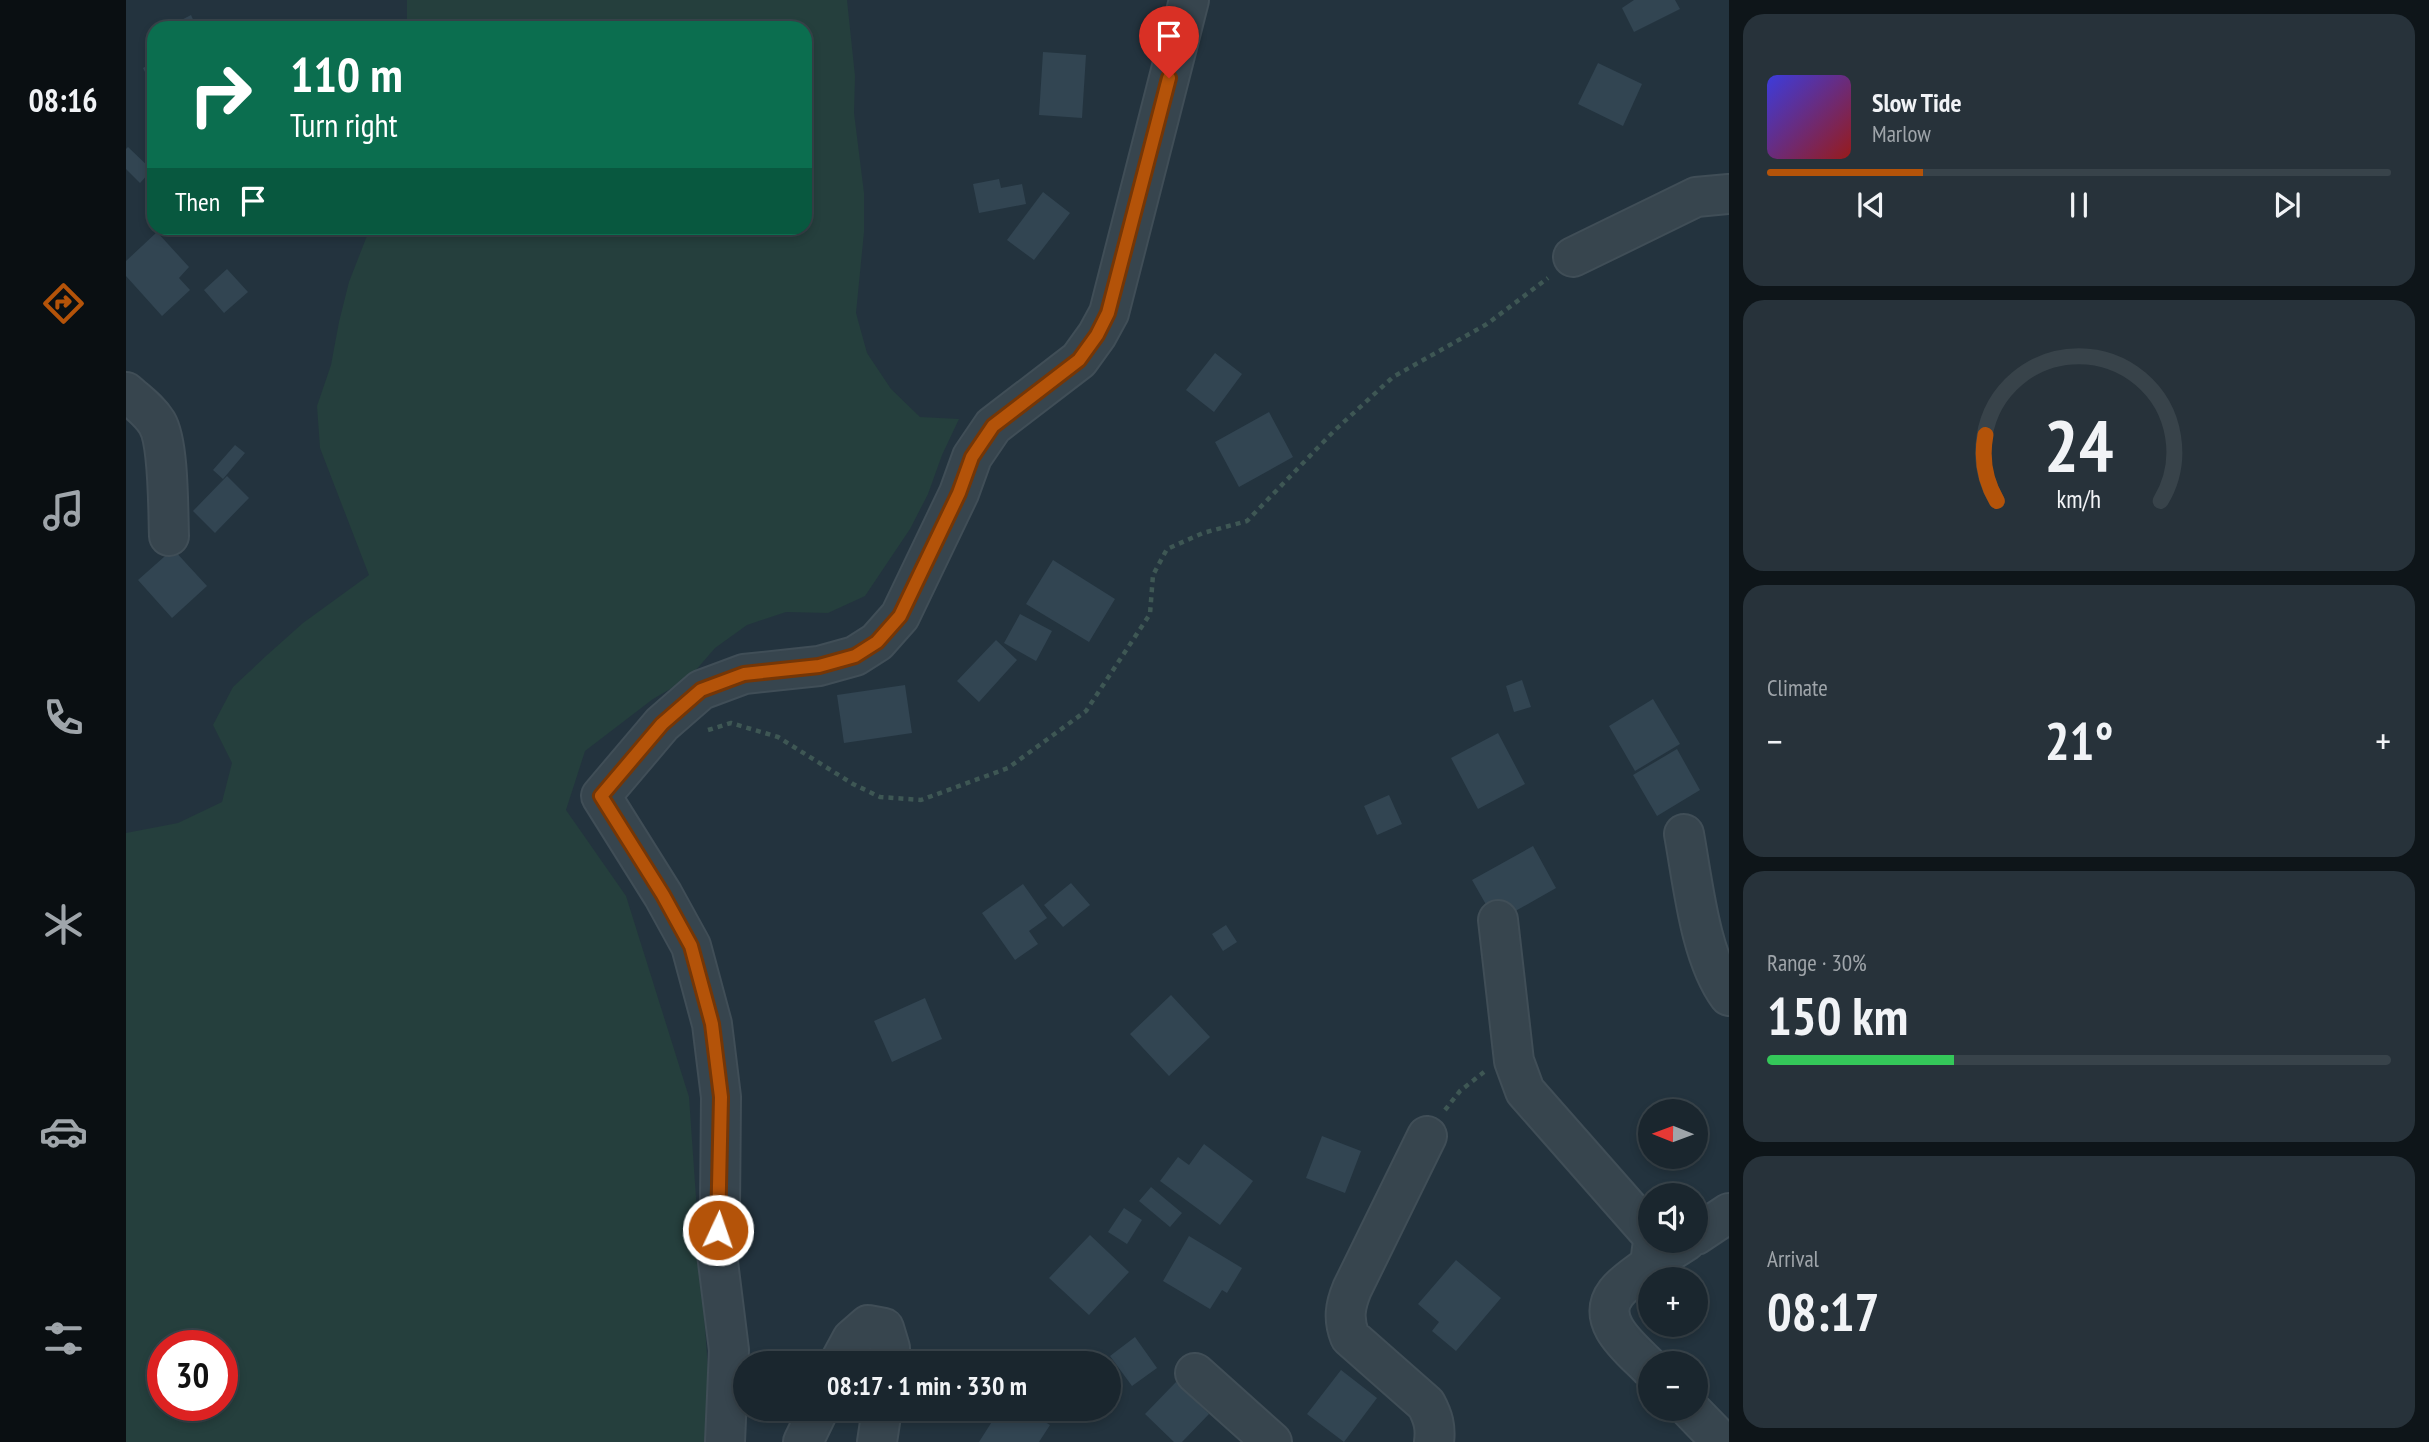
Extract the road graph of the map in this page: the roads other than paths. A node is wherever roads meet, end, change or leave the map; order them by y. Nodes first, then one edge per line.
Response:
1 (1189, 0) edge
2 (1729, 194) edge
3 (1573, 257) road end
4 (126, 392) edge
5 (169, 536) dead end
6 (1684, 834) dead end
7 (1498, 920) dead end
8 (1729, 996) edge
9 (1427, 1136) road end
10 (1729, 1213) edge
11 (1708, 1226) edge
12 (1638, 1230) edge
13 (1646, 1253) edge
14 (846, 1351) edge
15 (890, 1351) edge
16 (1638, 1356) edge
17 (1195, 1373) dead end
18 (813, 1421) edge
19 (880, 1421) edge
20 (1702, 1421) edge
21 (724, 1442) edge
22 (803, 1442) edge
23 (877, 1442) edge
24 (1272, 1442) edge
25 (1434, 1442) edge
26 (1722, 1442) edge

1 - 21 street
2 - 3 street
4 - 5 street
6 - 8 street
7 - 12 street
9 - 25 street
10 - 11 street
13 - 16 street
14 - 15 street
17 - 24 street
18 - 22 street
19 - 23 street
20 - 26 street

